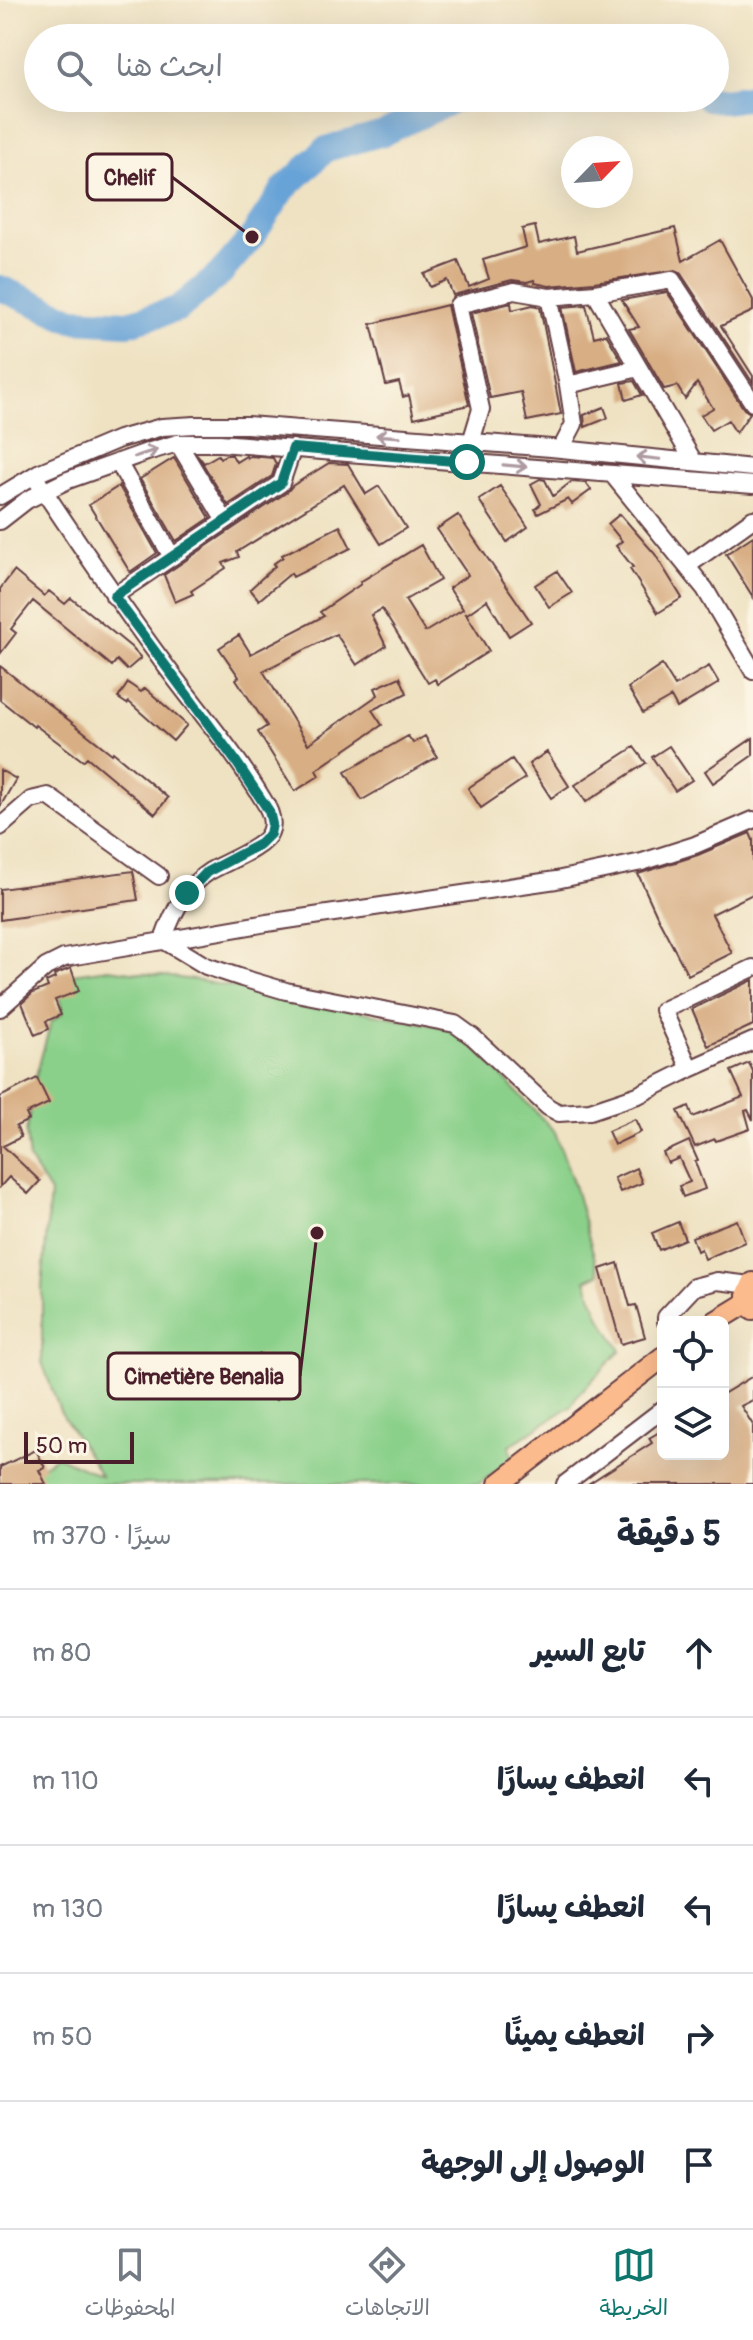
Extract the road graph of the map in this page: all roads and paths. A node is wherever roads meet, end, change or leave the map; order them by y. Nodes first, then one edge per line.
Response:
1 (595, 293) junction
2 (549, 297) junction
3 (639, 368) junction
4 (568, 385) junction
5 (753, 403) edge
6 (471, 442) junction
7 (178, 443) junction
8 (293, 448) junction
9 (561, 449) junction
10 (118, 462) junction
11 (694, 462) junction
12 (753, 468) edge
13 (612, 474) junction
14 (34, 476) junction
15 (753, 485) edge
16 (45, 491) junction
17 (1, 494) edge
18 (753, 519) edge
19 (0, 521) edge
20 (225, 521) junction
21 (172, 557) junction
22 (687, 566) junction
23 (114, 596) junction
24 (753, 671) edge
25 (753, 820) edge
26 (0, 827) edge
27 (159, 876) dead end
28 (163, 940) junction
29 (753, 968) edge
30 (0, 1008) edge
31 (753, 1041) edge
32 (690, 1069) junction
33 (751, 1295) edge
34 (667, 1316) edge
35 (723, 1316) edge
36 (657, 1362) edge
37 (657, 1414) edge
38 (499, 1484) edge
39 (565, 1484) edge

1 - 2 street
1 - 3 street
1 - 5 street
2 - 4 street
2 - 6 street
3 - 4 street
3 - 11 street
4 - 9 street
6 - 9 street
6 -> 14 street
7 - 8 street
10 -> 7 street
7 - 20 street
8 -> 13 street
8 - 20 street
11 -> 9 street
10 - 16 street
10 - 21 street
11 - 12 street
13 - 15 street
13 - 22 street
14 - 16 street
14 - 17 street
16 - 19 street
16 - 23 street
18 - 22 street
20 - 21 street
21 - 23 street
22 - 24 street
23 - 28 street
25 - 28 street
26 - 27 street
28 - 30 street
28 - 32 street
29 - 32 street
31 - 32 street
33 - 34 street
33 - 35 main road
36 - 38 main road
37 - 39 street

